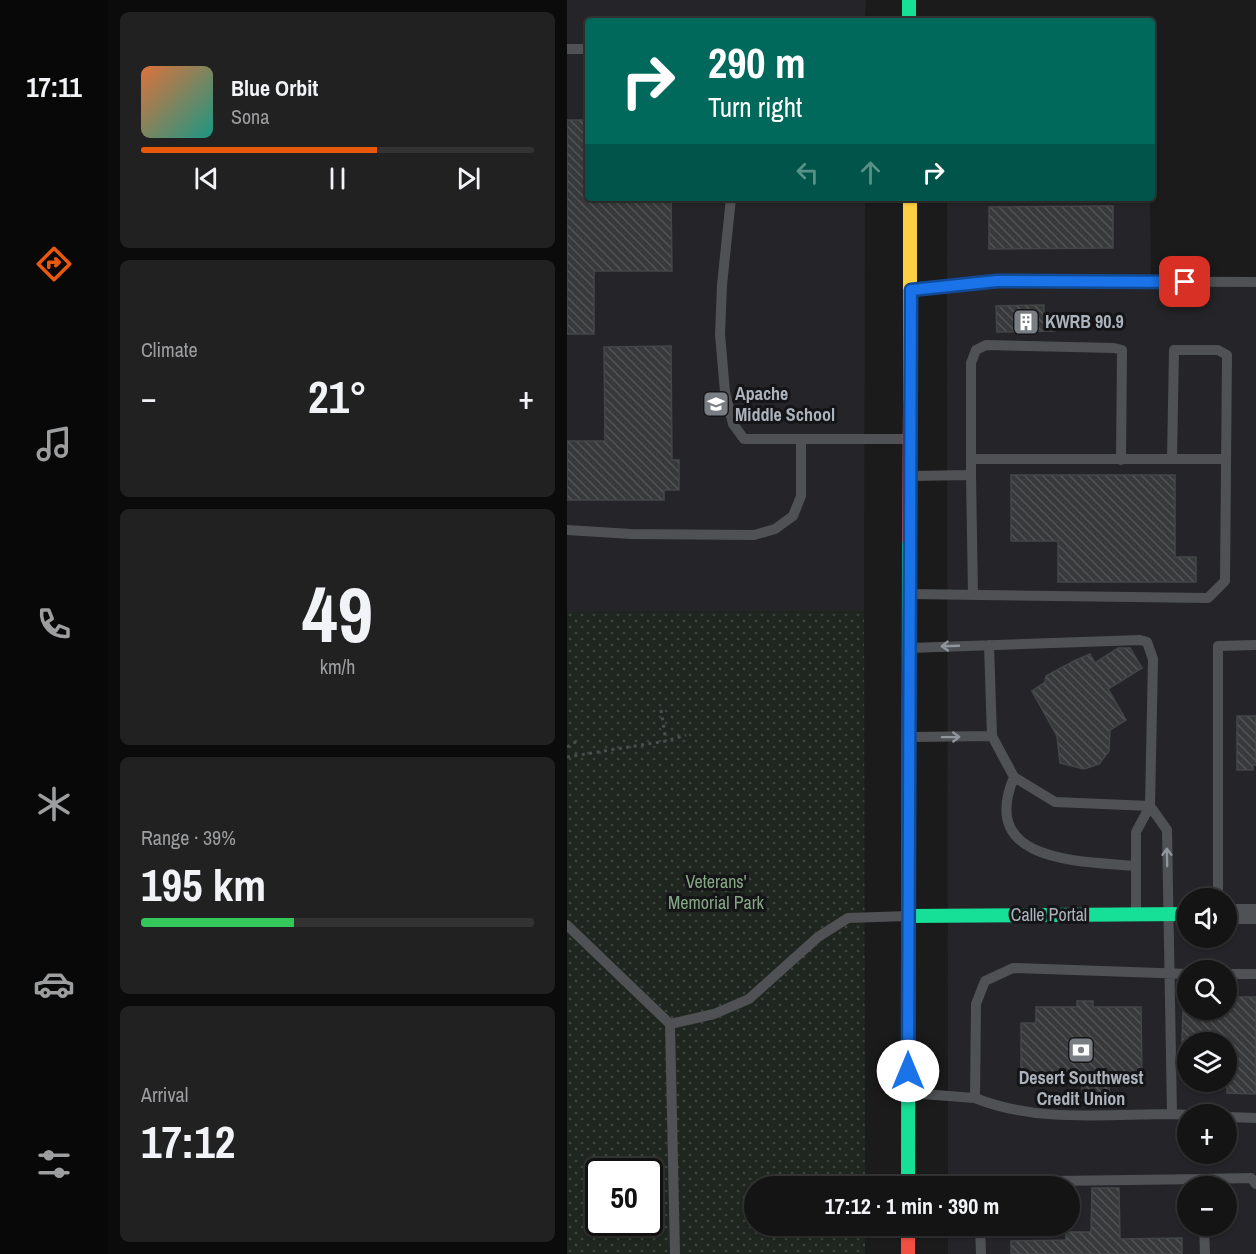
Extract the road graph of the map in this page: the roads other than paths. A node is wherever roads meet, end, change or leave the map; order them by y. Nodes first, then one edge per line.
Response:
1 (909, 0) edge
2 (909, 18) edge
3 (567, 49) edge
4 (585, 49) edge
5 (731, 201) edge
6 (910, 201) edge
7 (1256, 282) edge
8 (911, 290) junction
9 (801, 439) junction
10 (910, 439) junction
11 (971, 459) junction
12 (1172, 459) junction
13 (1226, 459) junction
14 (1121, 460) junction
15 (971, 475) junction
16 (910, 476) junction
17 (567, 530) edge
18 (910, 594) junction
19 (973, 595) junction
20 (989, 645) junction
21 (1256, 645) edge
22 (910, 648) junction
23 (992, 736) junction
24 (909, 738) junction
25 (1014, 777) junction
26 (1150, 806) junction
27 (1136, 866) junction
28 (1218, 888) edge
29 (1169, 914) junction
30 (1177, 914) edge
31 (1237, 914) edge
32 (1256, 914) edge
33 (1136, 915) junction
34 (909, 916) junction
35 (567, 926) edge
36 (1170, 975) junction
37 (1177, 975) edge
38 (1237, 975) edge
39 (1256, 975) edge
40 (670, 1024) junction
41 (908, 1093) junction
42 (975, 1098) junction
43 (1172, 1114) junction
44 (1177, 1114) edge
45 (1237, 1117) edge
46 (1256, 1118) edge
47 (908, 1176) edge
48 (1237, 1179) edge
49 (1080, 1182) edge
50 (1177, 1183) edge
51 (1256, 1184) edge
52 (908, 1236) edge
53 (980, 1236) edge
54 (1204, 1236) edge
55 (675, 1254) edge
56 (908, 1254) edge
57 (981, 1254) edge
58 (1205, 1254) edge

1 - 2 main road
3 - 4 lane
5 - 9 lane
6 - 8 main road
7 - 8 lane
8 - 10 main road
9 - 10 lane
9 - 17 lane
10 - 16 main road
11 - 14 lane
11 - 14 lane
11 - 15 lane
12 - 13 lane
12 - 13 lane
12 - 14 lane
13 - 19 lane
15 - 16 lane
15 - 19 lane
16 - 18 main road
18 - 19 lane
18 - 22 main road
20 -> 22 lane
20 - 23 lane
20 - 26 lane
21 - 28 lane
22 - 24 main road
24 -> 23 lane
23 - 25 lane
24 - 34 main road
25 - 26 lane
25 - 27 lane
26 - 27 lane
29 -> 26 lane
27 - 33 lane
29 - 30 main road, Calle Portal
29 - 33 main road, Calle Portal
29 - 36 lane
31 - 32 street
33 - 34 main road, Calle Portal
34 - 40 lane
34 - 41 main road
35 - 40 lane
36 - 37 lane
36 - 42 lane
36 - 43 lane
38 - 39 lane
40 - 55 lane
41 - 42 lane
41 - 47 main road
42 - 43 lane
43 - 44 lane
45 - 46 lane
48 - 51 lane
49 - 50 lane
52 - 56 main road
53 - 57 lane
54 - 58 lane

